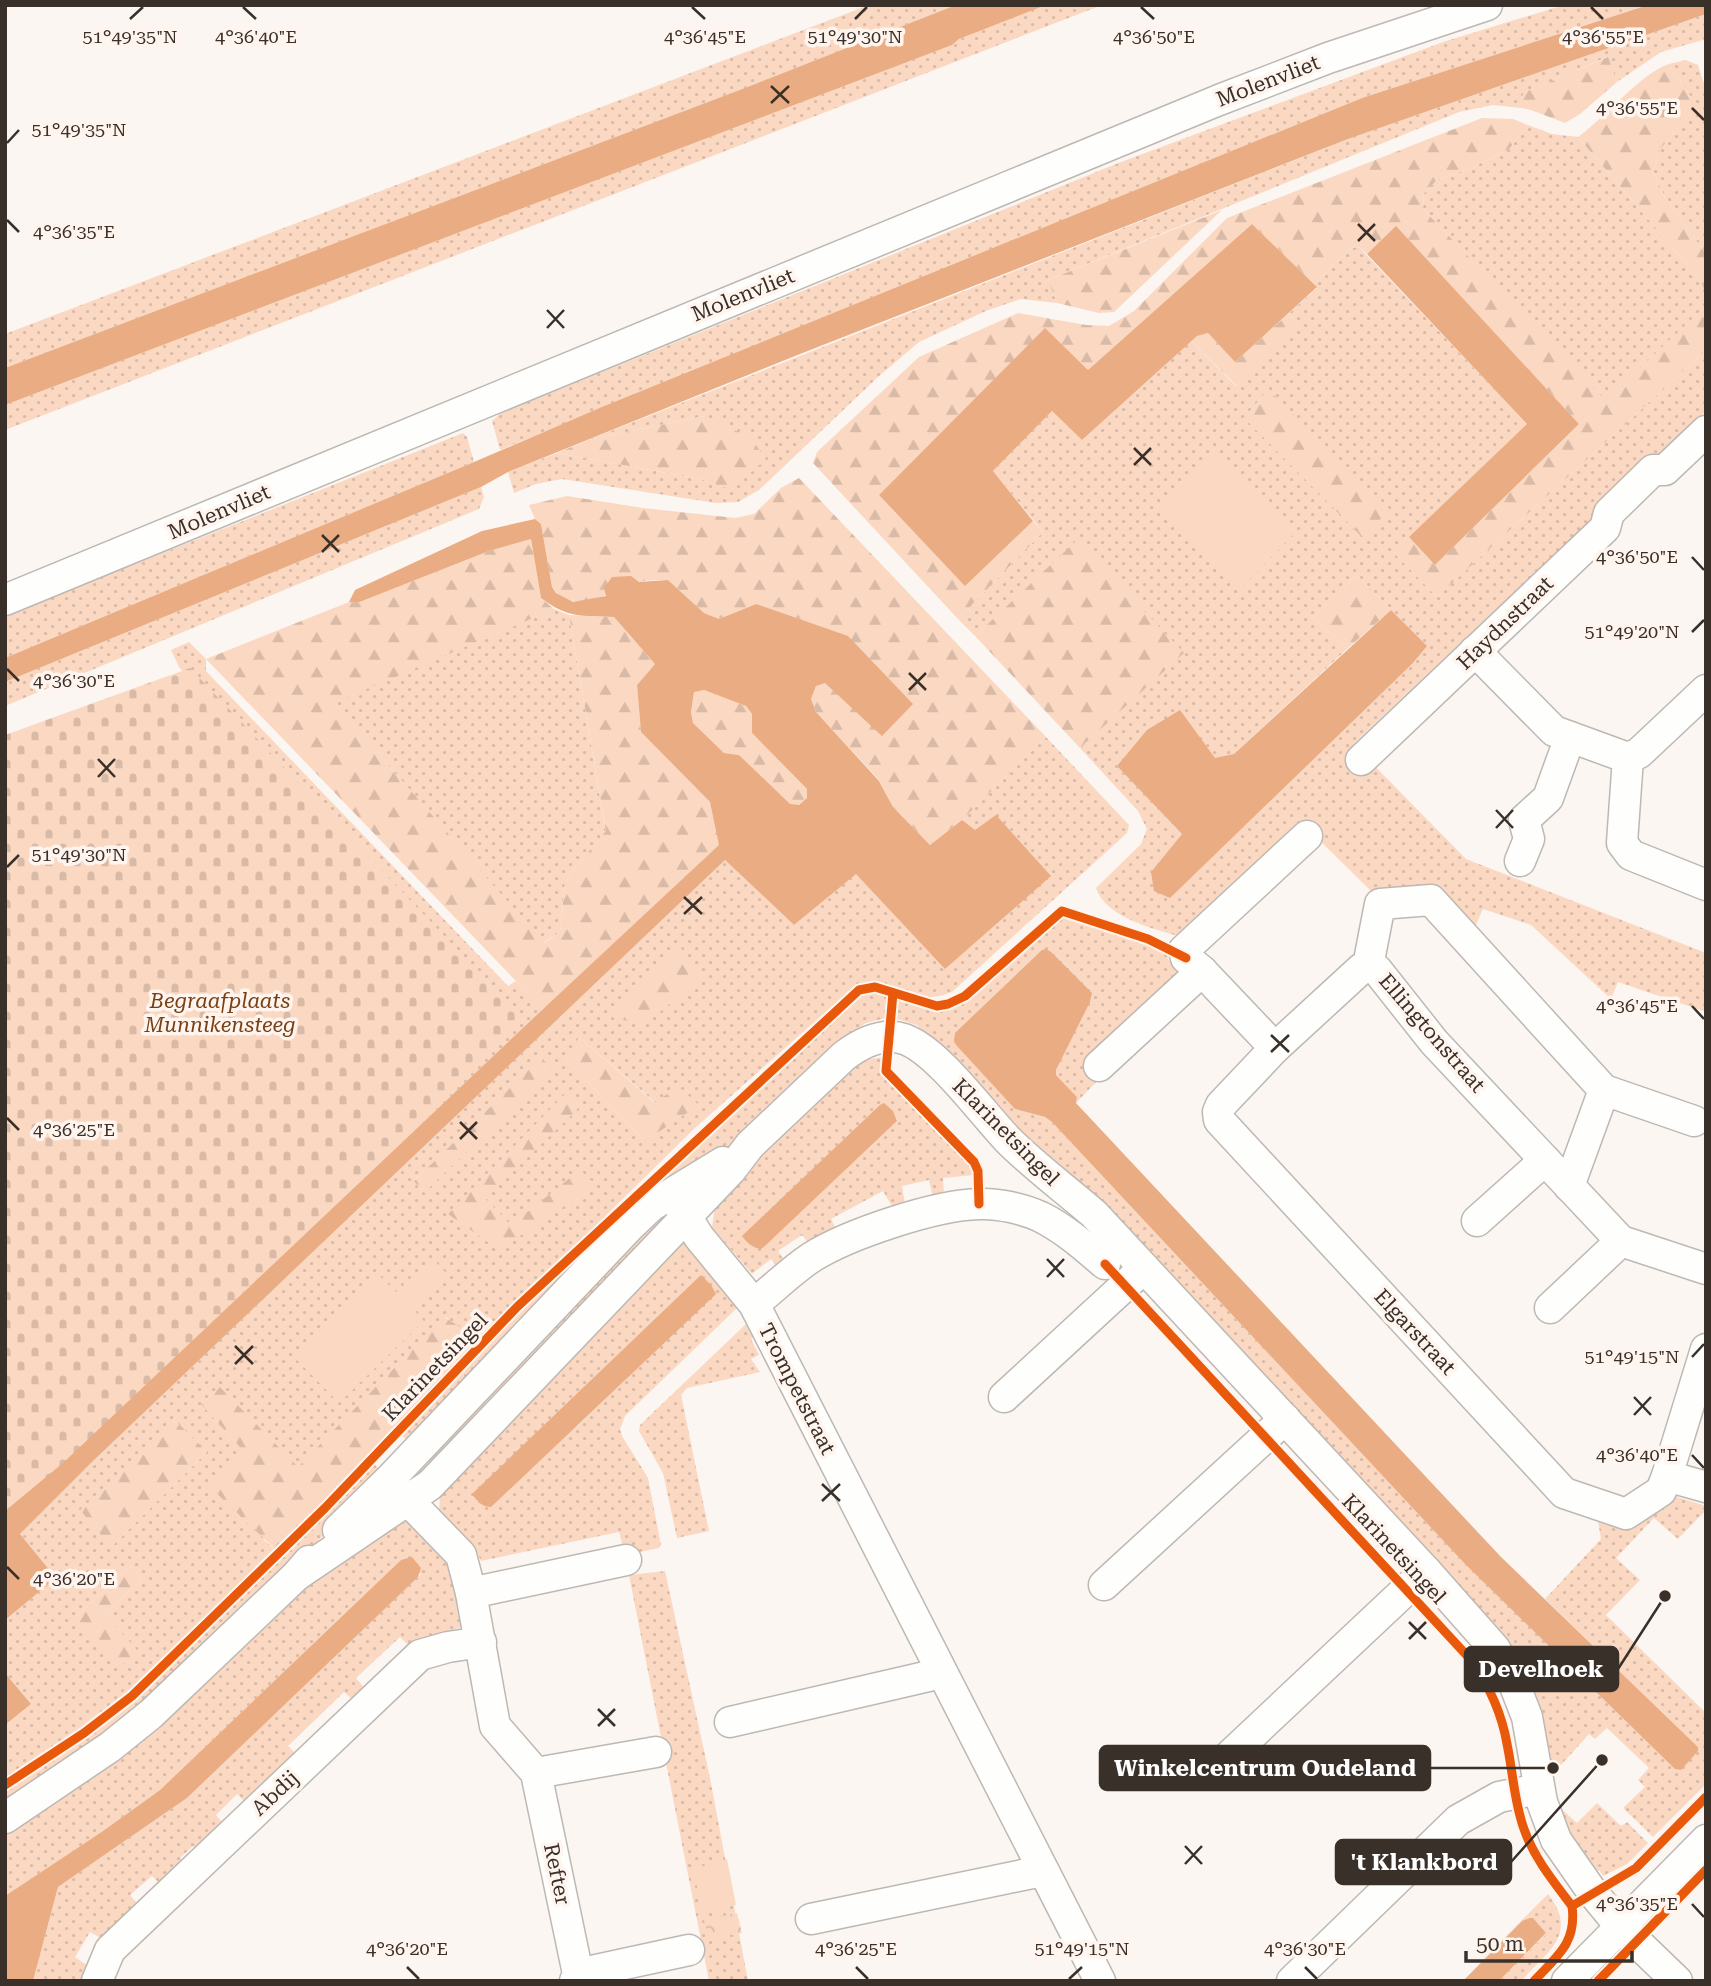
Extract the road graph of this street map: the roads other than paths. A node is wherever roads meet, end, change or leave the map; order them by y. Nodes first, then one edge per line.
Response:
1 (1487, 5) edge
2 (1706, 431) edge
3 (5, 600) edge
4 (1475, 652) junction
5 (1706, 690) edge
6 (1570, 737) junction
7 (1628, 758) junction
8 (1361, 760) dead end
9 (1307, 836) dead end
10 (1521, 861) dead end
11 (1706, 885) edge
12 (1368, 966) junction
13 (1202, 971) junction
14 (1276, 1048) junction
15 (1099, 1066) dead end
16 (1604, 1090) junction
17 (1693, 1121) dead end
18 (1545, 1160) junction
19 (1569, 1186) junction
20 (679, 1204) junction
21 (1477, 1222) dead end
22 (1621, 1241) junction
23 (1105, 1264) dead end
24 (1144, 1268) junction
25 (1706, 1269) edge
26 (754, 1304) junction
27 (1550, 1308) dead end
28 (1706, 1349) edge
29 (1004, 1396) dead end
30 (1284, 1419) junction
31 (1667, 1476) junction
32 (1706, 1488) edge
33 (399, 1490) junction
34 (626, 1560) dead end
35 (1426, 1571) junction
36 (1104, 1585) dead end
37 (471, 1592) junction
38 (481, 1642) junction
39 (942, 1673) junction
40 (730, 1722) dead end
41 (656, 1752) dead end
42 (1224, 1760) dead end
43 (536, 1773) junction
44 (1539, 1789) junction
45 (5, 1818) edge
46 (1706, 1840) edge
47 (1042, 1871) junction
48 (811, 1919) dead end
49 (1621, 1927) junction
50 (689, 1950) dead end
51 (576, 1978) edge
52 (97, 1981) edge
53 (1100, 1981) edge
54 (1292, 1981) edge
55 (1567, 1981) edge
56 (1677, 1981) edge

1 - 3 street, Molenvliet
2 - 4 street, Haydnstraat
4 - 6 street
4 - 8 street, Haydnstraat
5 - 7 street
6 - 7 street
6 - 10 street
7 - 11 street
9 - 13 street
12 - 14 street, Elgarstraat
12 - 16 street, Ellingtonstraat
12 - 18 street, Ellingtonstraat
13 - 14 street
13 - 15 street
14 - 31 street, Elgarstraat
16 - 17 street, Ellingtonstraat
16 - 19 street
18 - 19 street, Ellingtonstraat
18 - 21 street
19 - 22 street, Ellingtonstraat
20 - 24 street, Klarinetsingel
20 - 26 street, Trompetstraat
20 - 33 street, Klarinetsingel
22 - 25 street, Ellingtonstraat
22 - 27 street
23 - 26 street, Klarinetsingel
24 - 29 street
24 - 30 street, Klarinetsingel
26 - 39 street, Trompetstraat
28 - 31 street
30 - 35 street, Klarinetsingel
30 - 36 street
31 - 32 street
33 - 37 street, Refter
33 - 45 street, Klarinetsingel
34 - 37 street
35 - 42 street, Klarinetsingel
35 - 44 street, Klarinetsingel
37 - 38 street, Refter
38 - 43 street, Refter
38 - 52 street, Abdij
39 - 40 street
39 - 47 street, Trompetstraat
41 - 43 street
43 - 51 street, Refter
44 - 49 street, Klarinetsingel
44 - 54 street
46 - 49 street
47 - 48 street
47 - 53 street, Trompetstraat
49 - 55 street
49 - 56 street, Klarinetsingel
50 - 51 street, Refter

